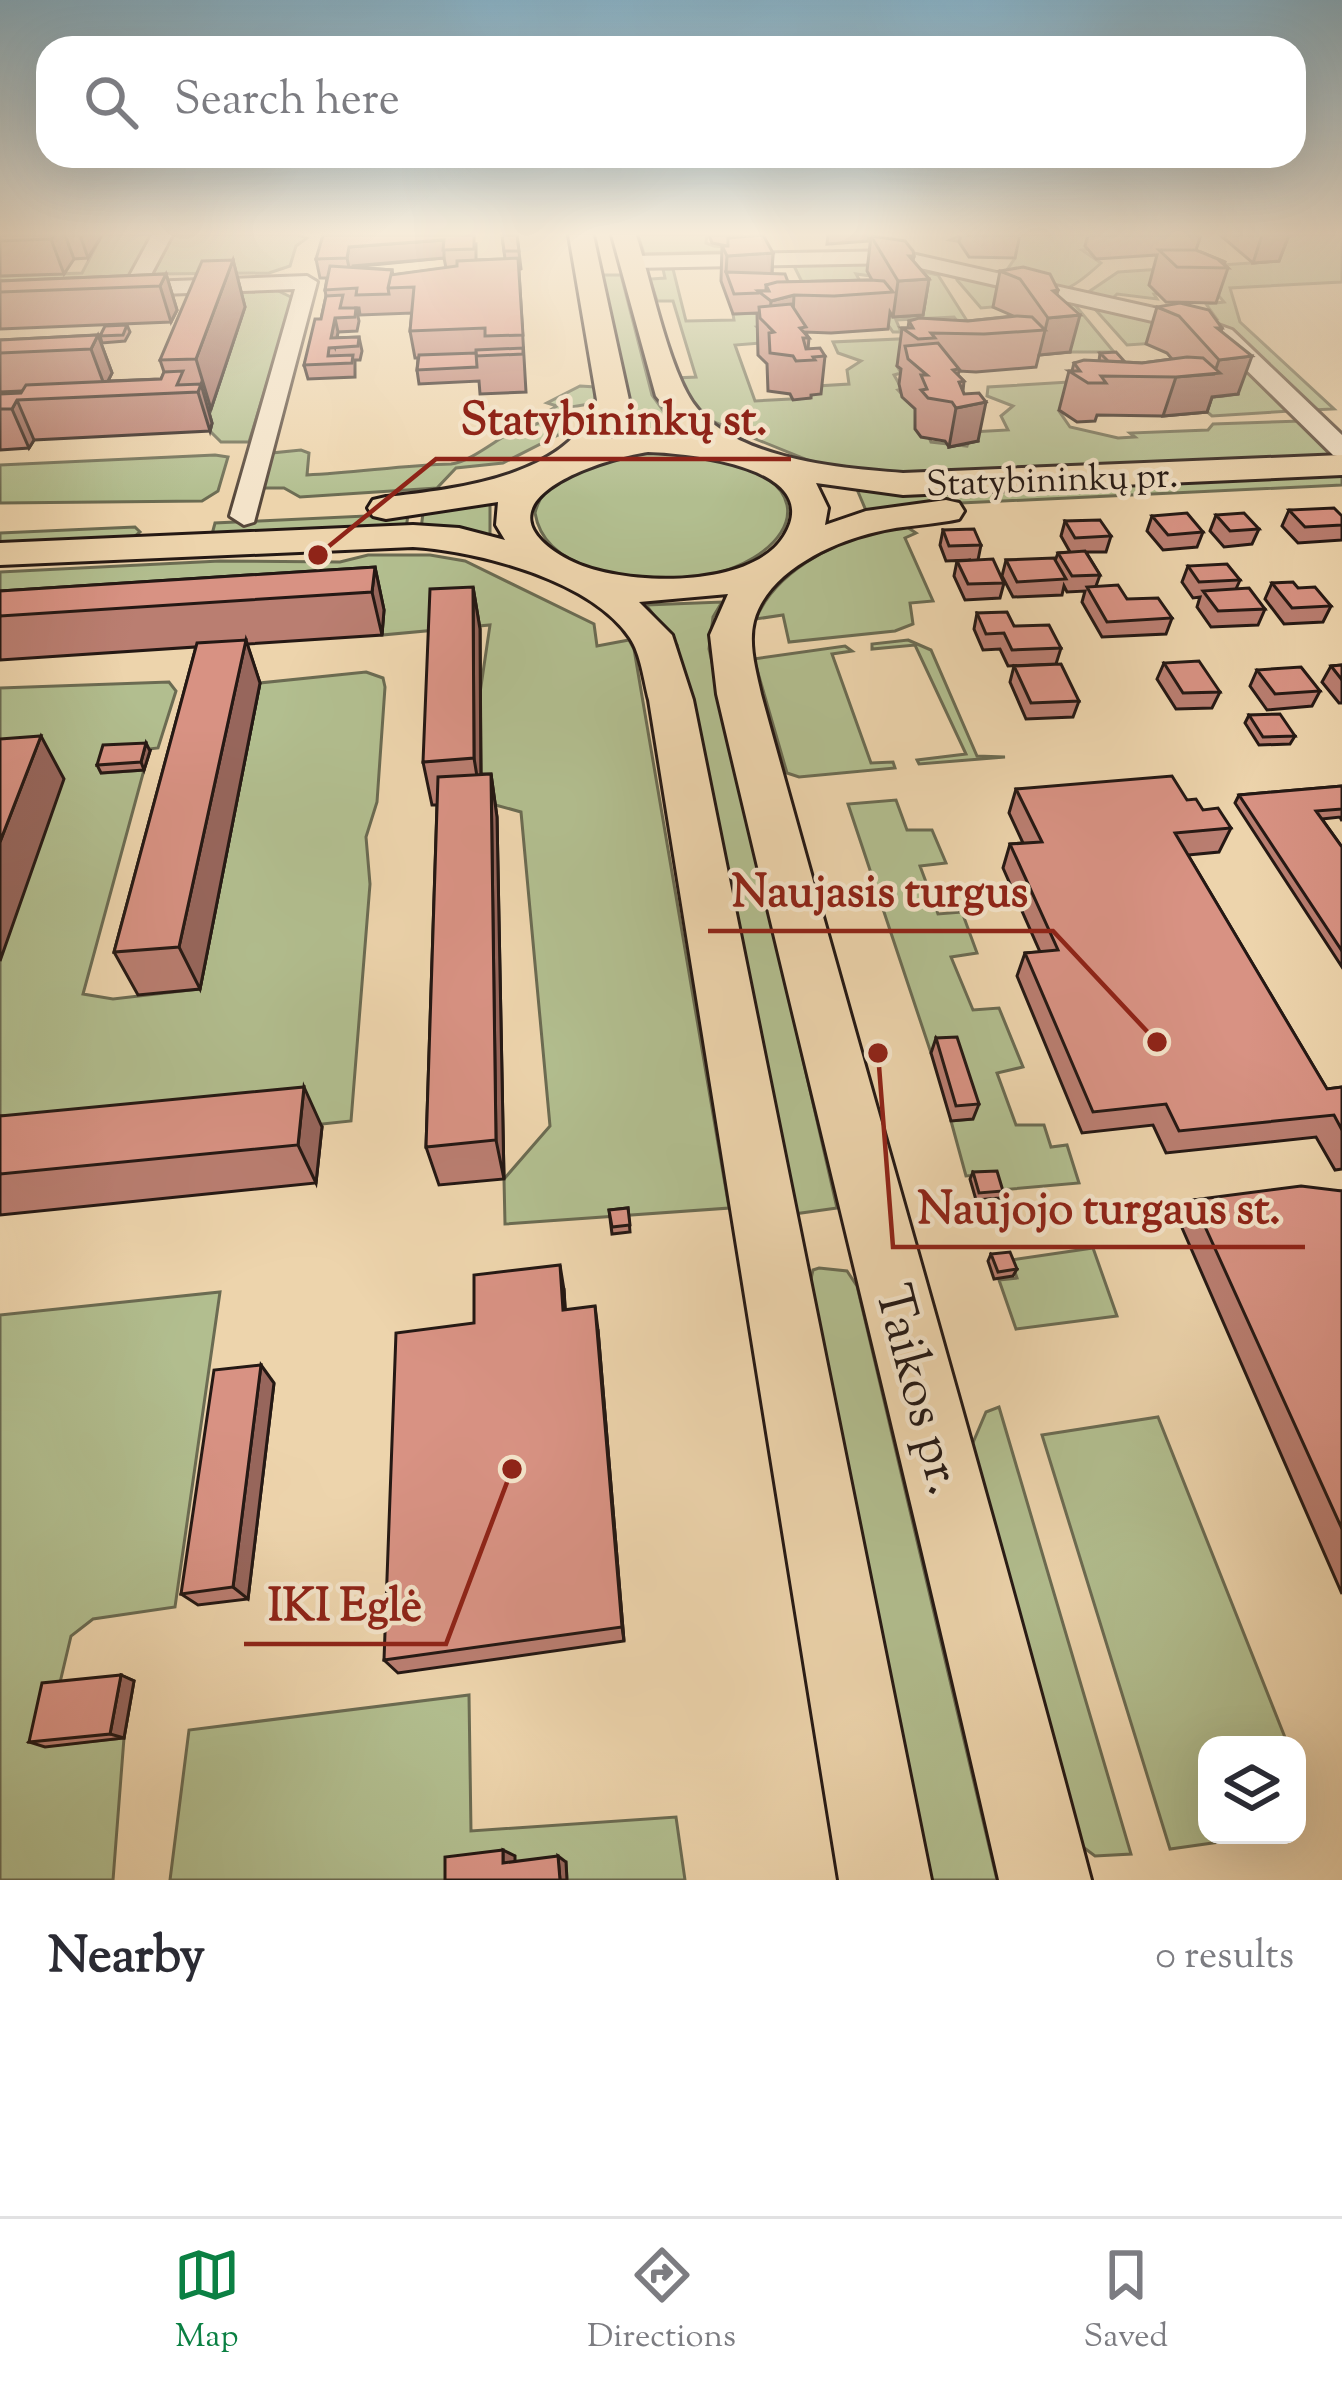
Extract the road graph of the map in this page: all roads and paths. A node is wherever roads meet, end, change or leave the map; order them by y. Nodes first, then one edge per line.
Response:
1 (296, 323) edge
2 (598, 323) edge
3 (652, 323) edge
4 (1189, 323) edge
5 (1342, 448) edge
6 (753, 458) junction
7 (1342, 465) edge
8 (550, 468) junction
9 (1342, 492) edge
10 (244, 516) junction
11 (0, 526) edge
12 (132, 534) junction
13 (0, 554) edge
14 (784, 557) junction
15 (556, 568) junction
16 (885, 1880) edge
17 (1045, 1880) edge

1 - 10 street
2 - 8 main road
3 - 6 main road
4 - 5 street
6 - 7 main road, Statybininkų pr.
6 - 8 main road, Statybininkų pr.
6 - 14 main road
8 - 10 main road
8 - 15 main road
9 - 14 main road, Statybininkų pr.
10 - 12 main road
11 - 12 main road
12 - 13 main road
12 - 15 main road
14 - 15 main road, Statybininkų pr.
14 - 17 main road, Taikos pr.
15 - 16 main road

